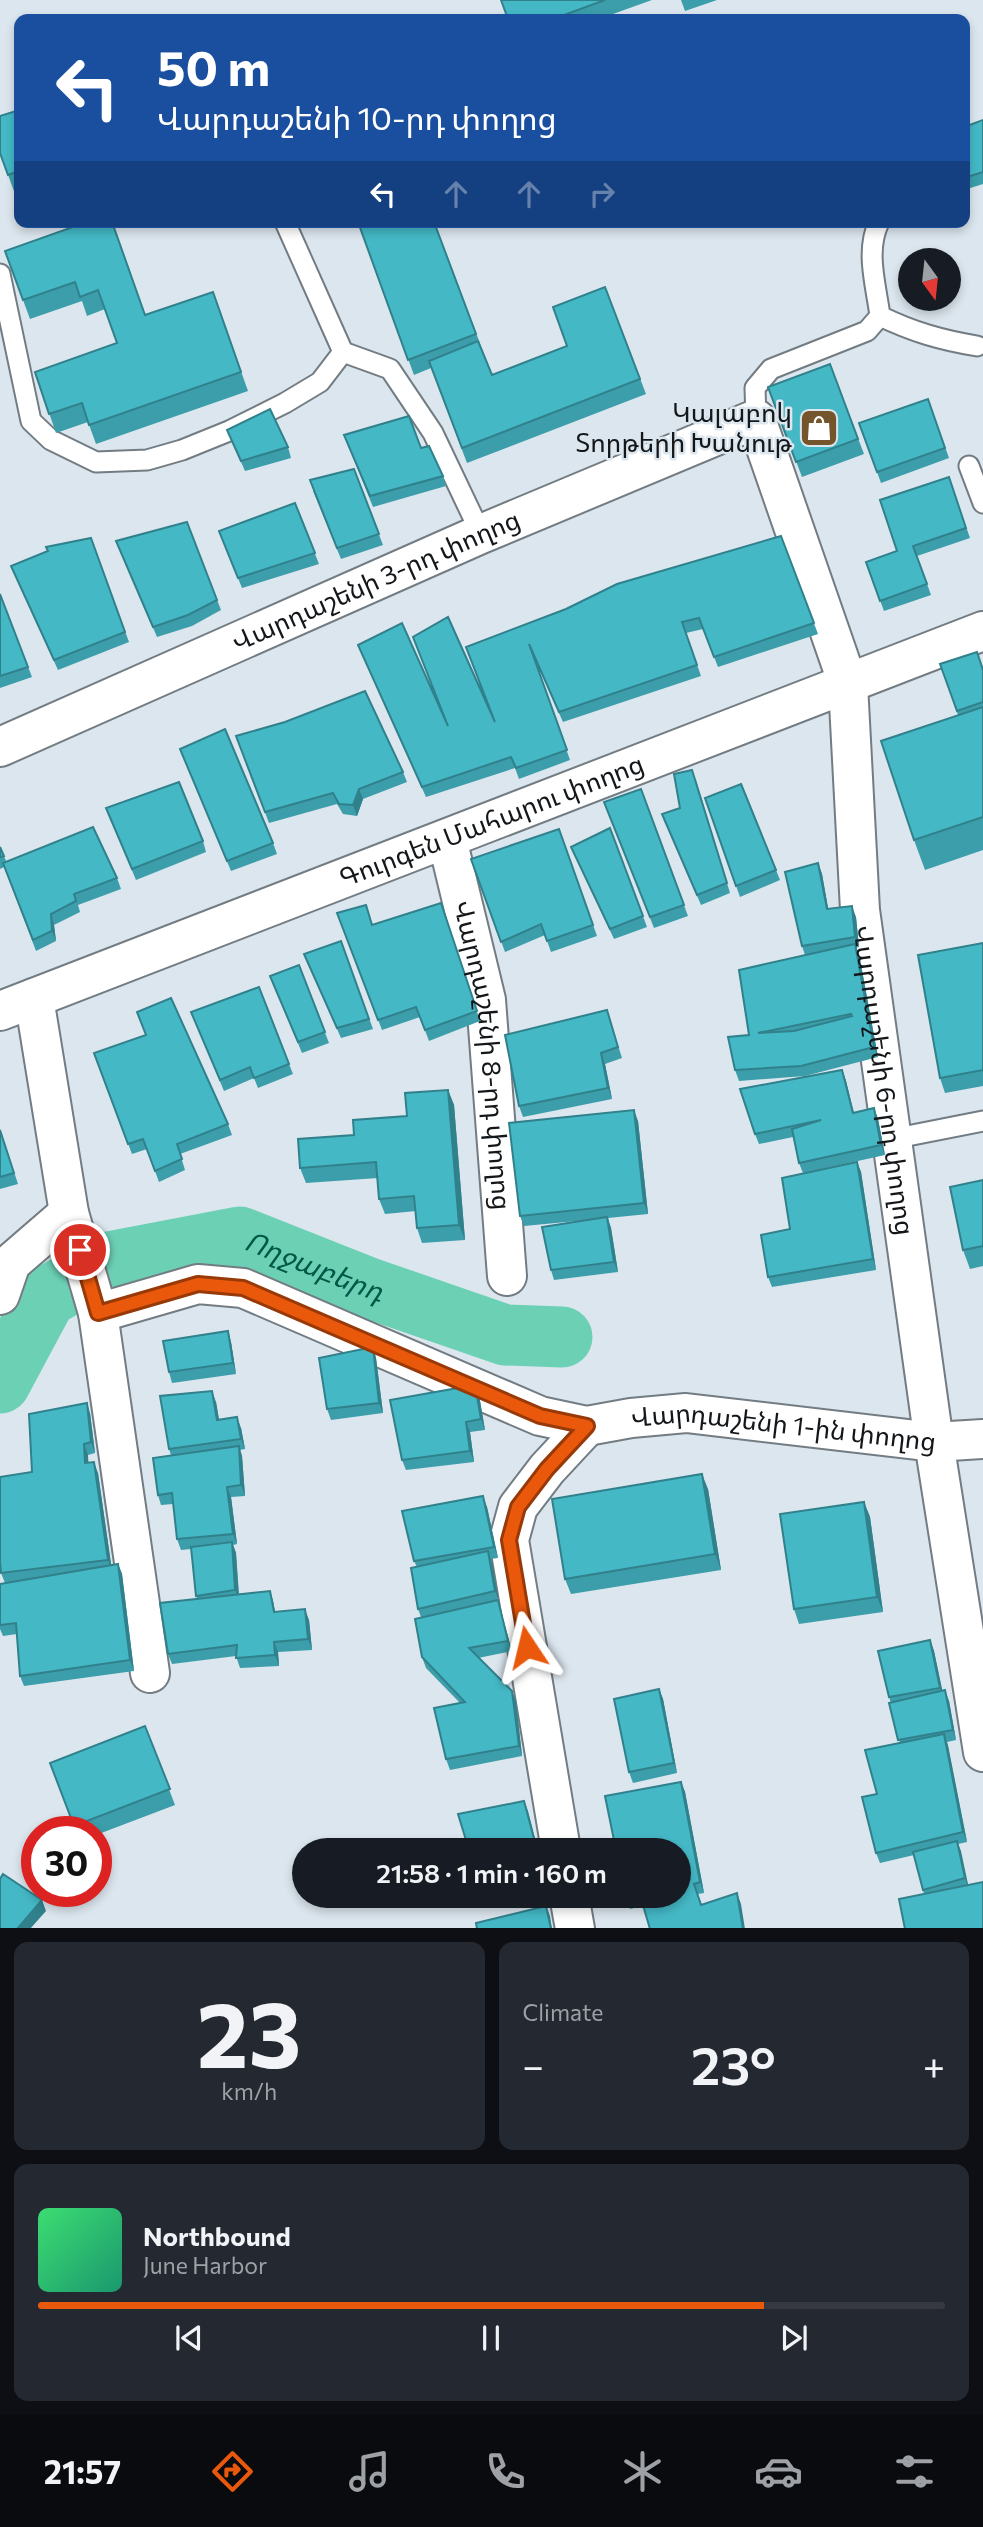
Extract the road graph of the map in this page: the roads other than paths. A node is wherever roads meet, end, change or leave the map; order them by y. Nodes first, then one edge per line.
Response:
1 (288, 228) edge
2 (876, 228) edge
3 (0, 274) edge
4 (880, 316) junction
5 (977, 346) dead end
6 (343, 352) junction
7 (756, 419) junction
8 (969, 466) dead end
9 (983, 503) edge
10 (481, 534) junction
11 (983, 631) edge
12 (848, 684) junction
13 (0, 747) edge
14 (447, 839) junction
15 (17, 1005) edge
16 (983, 1121) edge
17 (892, 1139) junction
18 (71, 1219) junction
19 (507, 1276) dead end
20 (0, 1295) edge
21 (96, 1308) junction
22 (587, 1426) junction
23 (983, 1439) edge
24 (934, 1442) junction
25 (150, 1673) dead end
26 (983, 1752) edge
27 (559, 1838) edge
28 (571, 1908) edge
29 (575, 1928) edge

1 - 6 lane
2 - 4 lane
3 - 6 lane
4 - 5 lane
4 - 7 lane
6 - 10 lane
7 - 10 street, Վարդաշենի 3-րդ փողոց
7 - 12 street, Վարդաշենի 6-րդ փողոց
8 - 9 lane
10 - 13 street, Վարդաշենի 3-րդ փողոց
11 - 12 street, Գուրգեն Մահարու փողոց
12 - 14 street, Գուրգեն Մահարու փողոց
12 - 17 street, Վարդաշենի 6-րդ փողոց
14 - 15 street, Գուրգեն Մահարու փողոց
14 - 19 street, Վարդաշենի 8-րդ փողոց
15 - 18 street
16 - 17 lane
17 - 24 street, Վարդաշենի 6-րդ փողոց
18 - 20 street
18 - 21 street
21 - 22 street
21 - 25 street
22 - 24 street, Վարդաշենի 1-ին փողոց
22 - 27 street
23 - 24 street, Վարդաշենի 1-ին փողոց
24 - 26 street, Վարդաշենի 6-րդ փողոց
28 - 29 street

